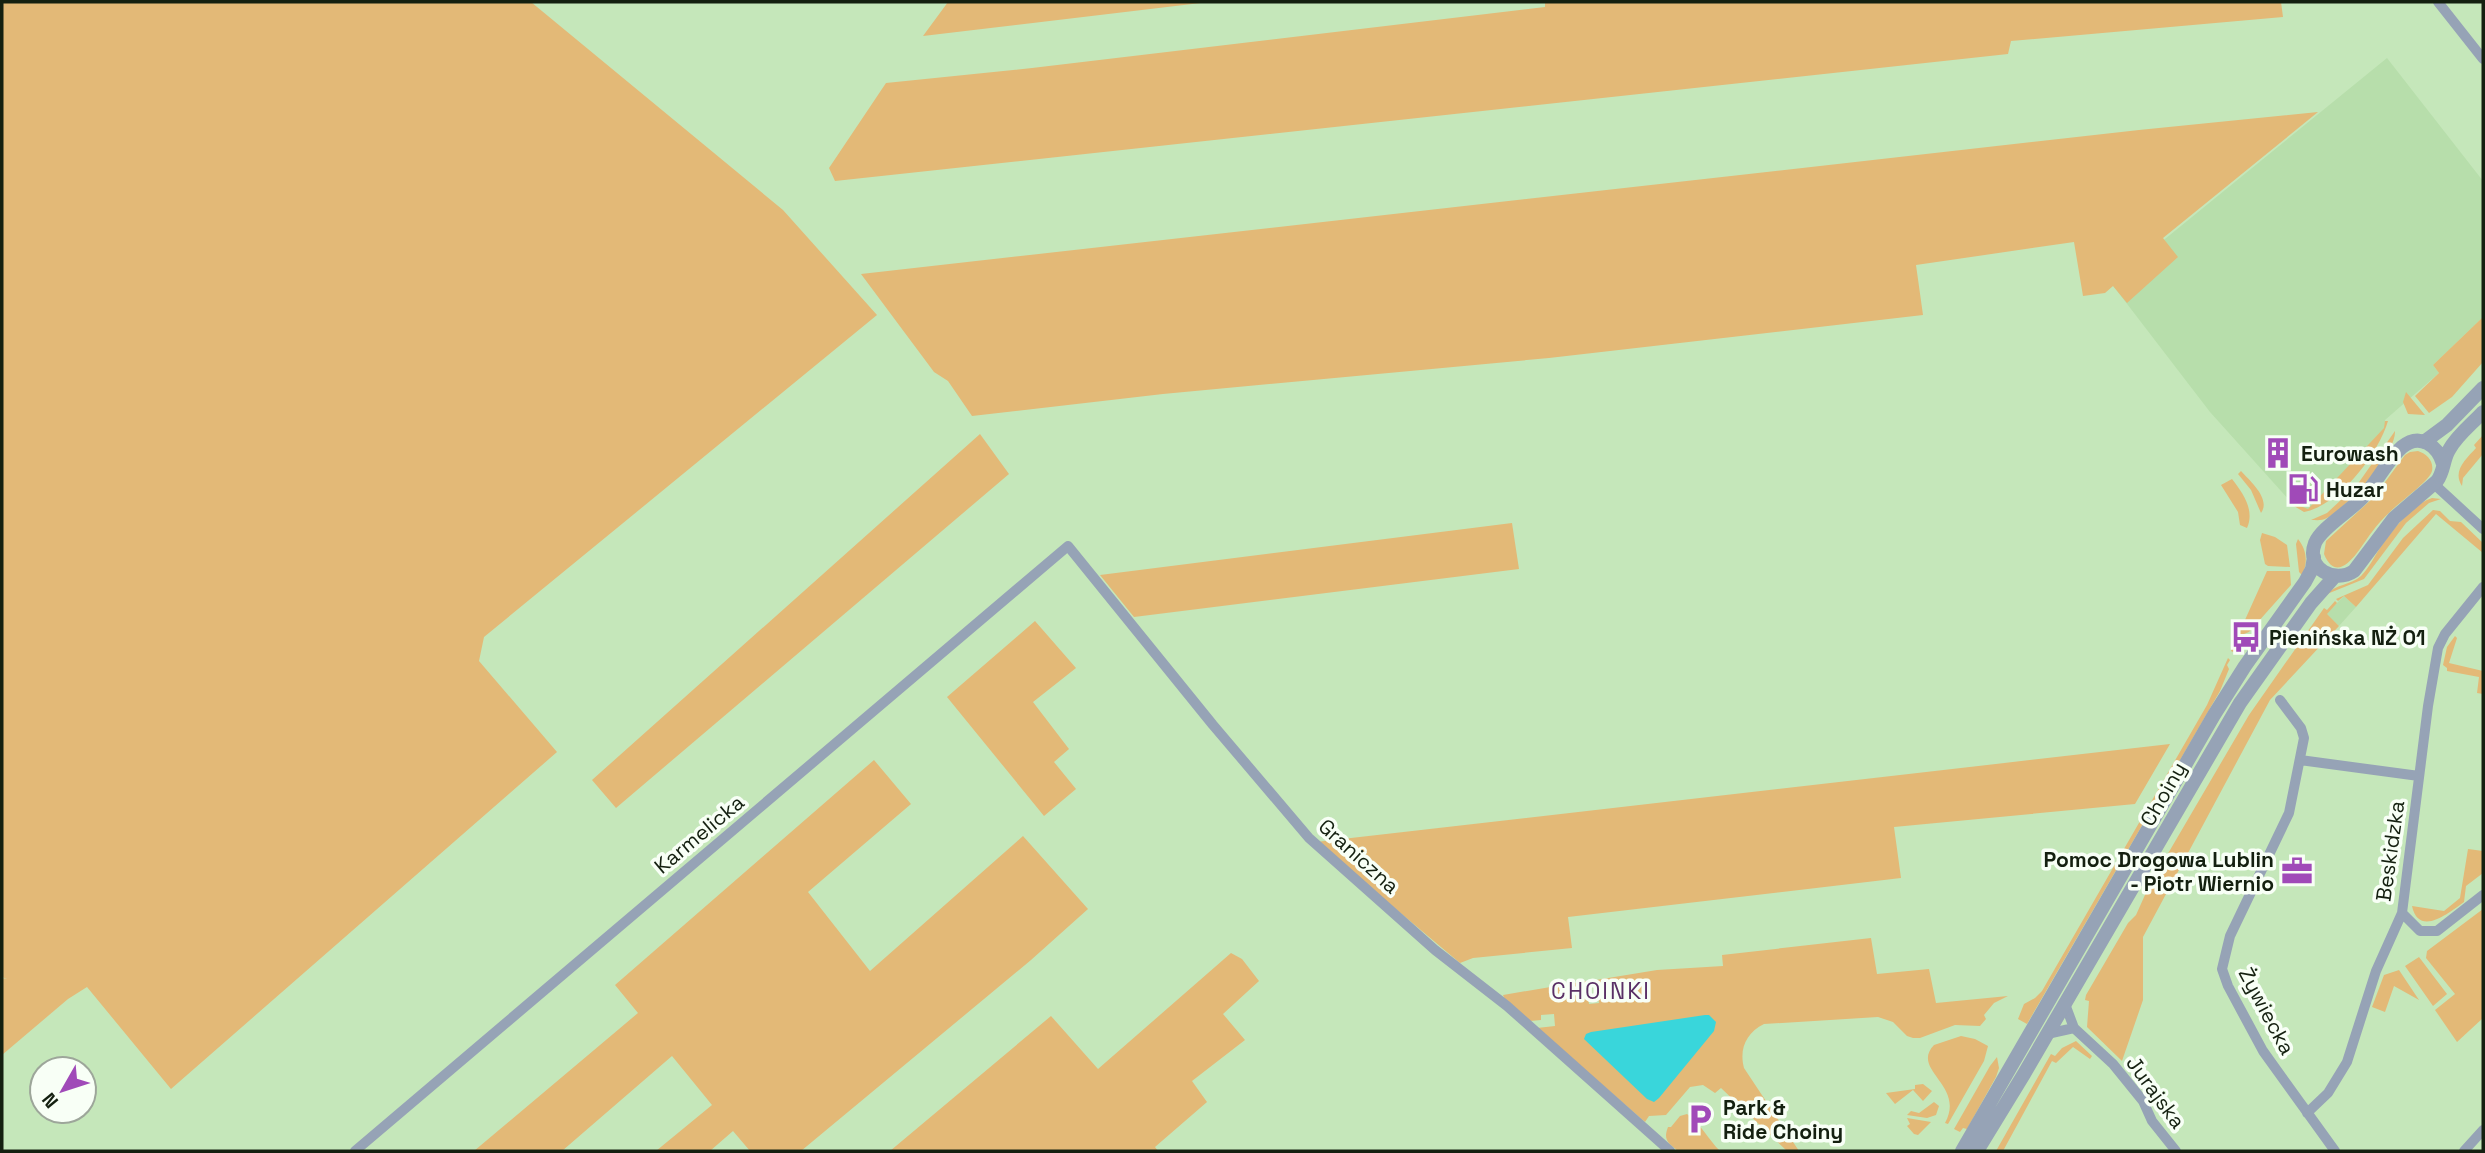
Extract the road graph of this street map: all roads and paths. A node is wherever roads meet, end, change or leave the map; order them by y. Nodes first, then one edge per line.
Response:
1 (2438, 2) edge
2 (2483, 59) edge
3 (2483, 388) edge
4 (2483, 412) edge
5 (2424, 442) junction
6 (2443, 464) junction
7 (2434, 484) junction
8 (2483, 529) edge
9 (1068, 546) joint
10 (2314, 557) junction
11 (2335, 576) junction
12 (2483, 587) edge
13 (2280, 700) dead end
14 (2300, 760) junction
15 (2419, 776) junction
16 (2483, 895) edge
17 (2402, 913) junction
18 (2065, 1004) junction
19 (2074, 1028) junction
20 (2047, 1034) junction
21 (2307, 1113) junction
22 (2483, 1130) edge
23 (355, 1151) edge
24 (1670, 1151) edge
25 (1962, 1151) edge
26 (1977, 1151) edge
27 (2176, 1151) edge
28 (2335, 1151) edge
29 (2464, 1151) edge

1 - 2 street
3 - 5 street
4 - 6 street
5 - 6 street
5 - 10 street, Choiny
6 - 7 street
7 - 8 street
7 - 11 street, Choiny
9 - 23 street, Karmelicka
9 - 24 street, Graniczna
10 - 11 street
10 - 25 street, Choiny
11 - 18 street, Choiny
12 - 15 street, Beskidzka
13 - 14 street, Żywiecka
14 - 15 street
14 - 21 street, Żywiecka
15 - 17 street, Beskidzka
16 - 17 street
17 - 21 street, Beskidzka
18 - 19 street, Jurajska
18 - 20 street, Choiny
19 - 20 street
19 - 27 street, Jurajska
20 - 26 street, Choiny
21 - 28 street, Żywiecka
22 - 29 street

